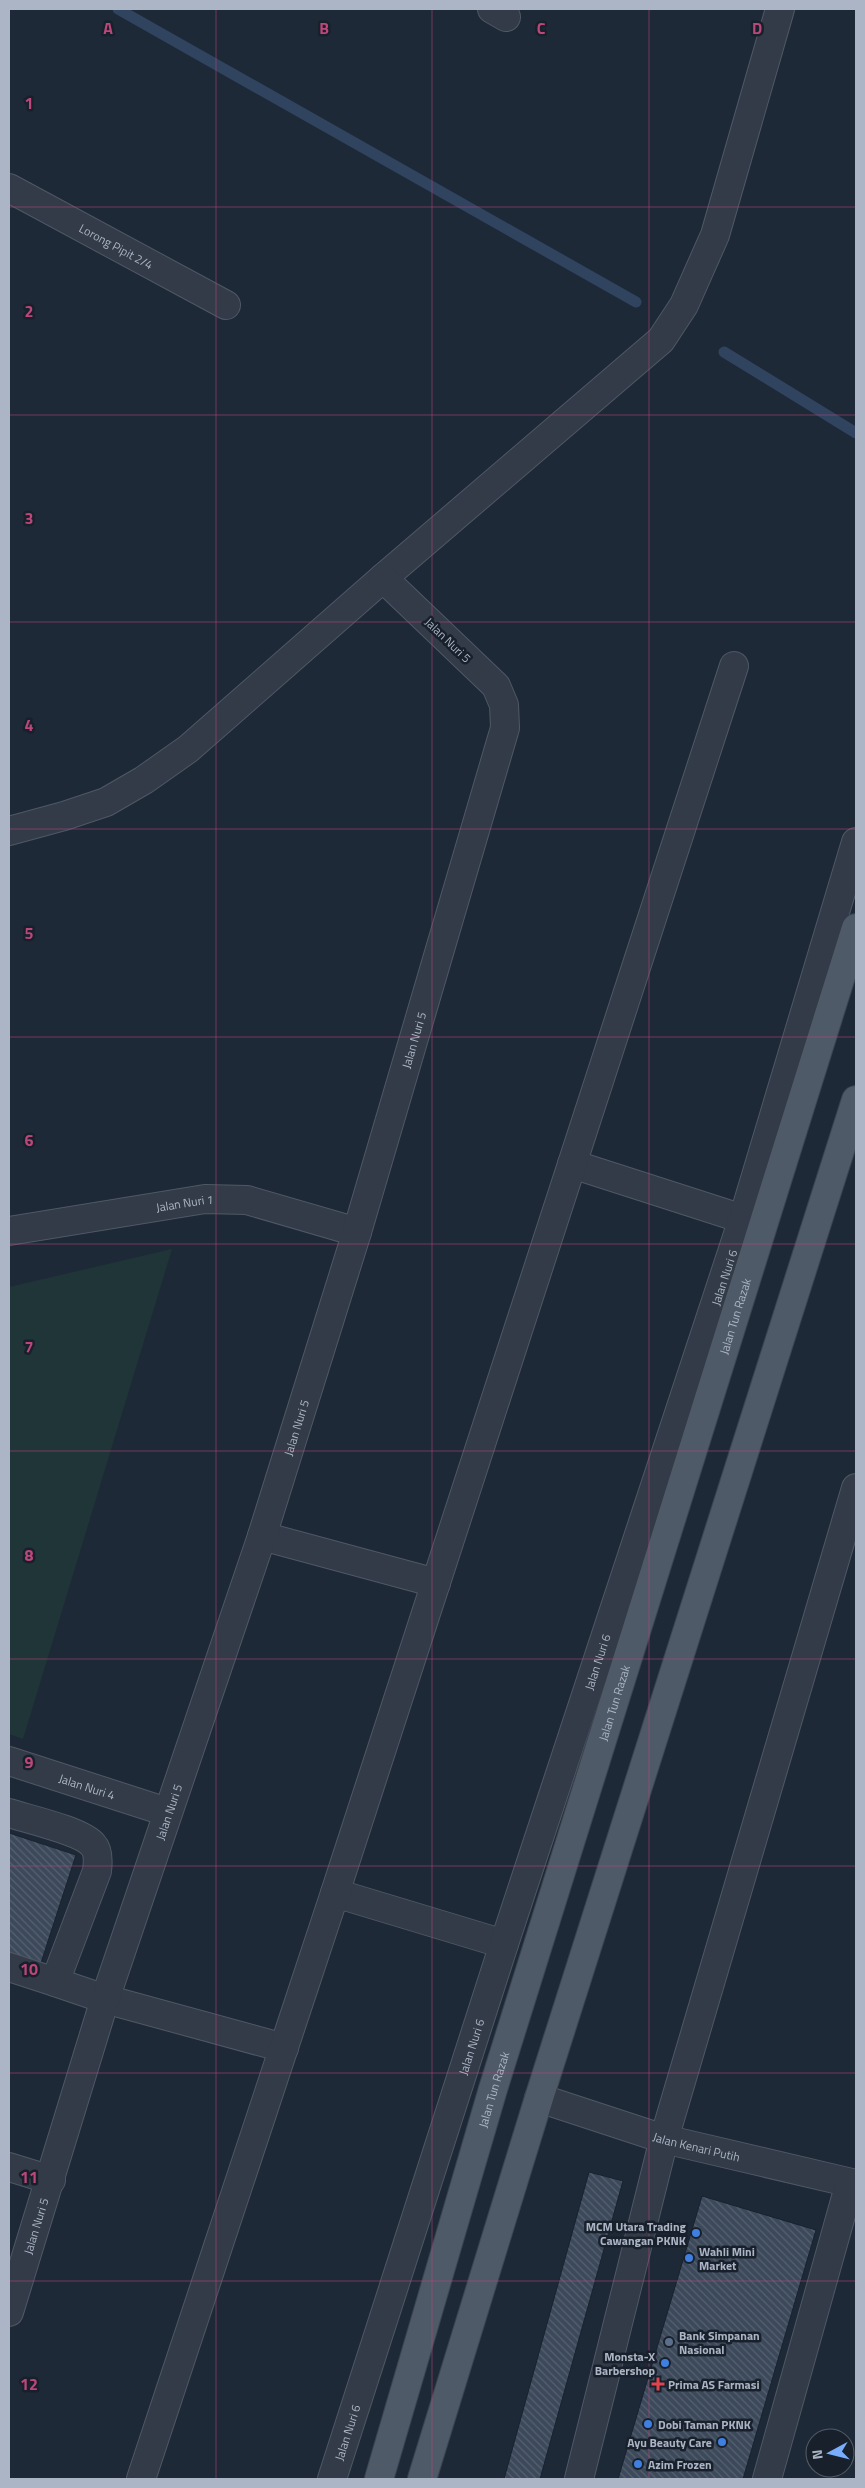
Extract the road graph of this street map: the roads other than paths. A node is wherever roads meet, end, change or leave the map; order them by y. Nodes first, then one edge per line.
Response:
1 (780, 9) edge
2 (9, 188) edge
3 (226, 306) dead end
4 (383, 578) junction
5 (734, 666) dead end
6 (9, 830) edge
7 (856, 842) edge
8 (856, 928) edge
9 (856, 1100) edge
10 (572, 1164) junction
11 (743, 1219) junction
12 (9, 1231) edge
13 (357, 1232) junction
14 (856, 1488) edge
15 (262, 1536) junction
16 (436, 1583) junction
17 (9, 1761) edge
18 (168, 1812) junction
19 (9, 1813) edge
20 (335, 1893) junction
21 (504, 1944) junction
22 (9, 1967) edge
23 (55, 1982) junction
24 (106, 1999) junction
25 (284, 2048) junction
26 (539, 2098) junction
27 (664, 2139) junction
28 (9, 2167) edge
29 (51, 2180) junction
30 (853, 2184) edge
31 (9, 2312) edge
32 (141, 2479) edge
33 (332, 2479) edge
34 (379, 2479) edge
35 (422, 2479) edge
36 (579, 2479) edge
37 (766, 2479) edge

1 - 4 street
2 - 3 street, Lorong Pipit 2/4
4 - 6 street
4 - 13 street, Jalan Nuri 5
5 - 10 street
7 - 11 street, Jalan Nuri 6
8 - 34 main road, Jalan Tun Razak
9 - 26 main road
10 - 11 street
10 - 16 street
11 - 21 street, Jalan Nuri 6
12 - 13 street, Jalan Nuri 1
13 - 15 street, Jalan Nuri 5
14 - 27 street
15 - 16 street
15 - 18 street, Jalan Nuri 5
16 - 20 street
17 - 18 street, Jalan Nuri 4
18 - 24 street, Jalan Nuri 5
19 - 23 street
20 - 21 street
20 - 25 street
21 - 33 street, Jalan Nuri 6
22 - 23 street
23 - 24 street
24 - 25 street
24 - 29 street, Jalan Nuri 5
25 - 32 street
26 - 27 street, Jalan Kenari Putih
26 - 35 main road
27 - 30 street, Jalan Kenari Putih
27 - 36 street
28 - 29 street
29 - 31 street, Jalan Nuri 5
30 - 37 street

